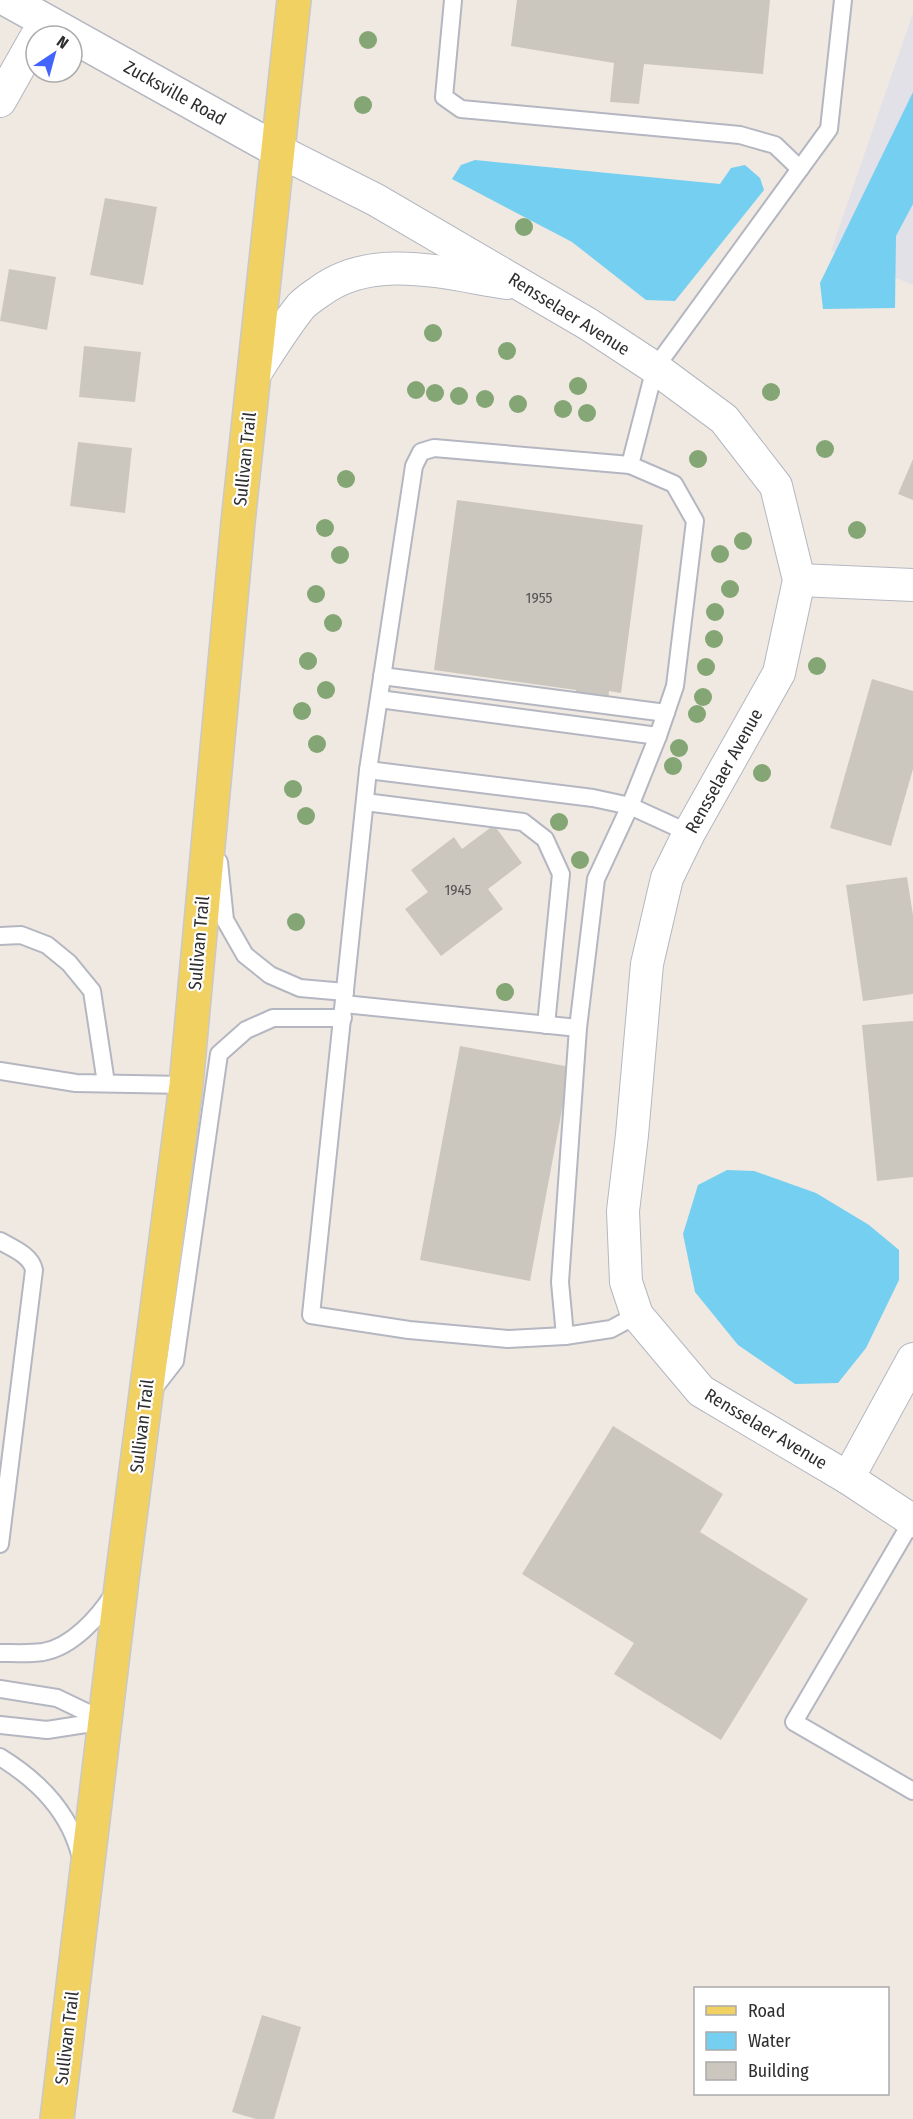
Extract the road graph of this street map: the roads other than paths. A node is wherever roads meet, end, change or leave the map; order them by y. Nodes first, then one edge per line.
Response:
1 (8, 0) edge
2 (294, 0) edge
3 (453, 0) edge
4 (843, 0) edge
5 (32, 24) edge
6 (84, 53) edge
7 (24, 58) edge
8 (0, 101) edge
9 (278, 150) junction
10 (800, 169) junction
11 (523, 285) junction
12 (655, 368) junction
13 (254, 375) junction
14 (630, 465) junction
15 (799, 580) junction
16 (913, 585) edge
17 (382, 676) junction
18 (379, 699) junction
19 (666, 713) junction
20 (658, 736) junction
21 (368, 770) junction
22 (212, 796) junction
23 (364, 802) junction
24 (630, 806) junction
25 (689, 833) junction
26 (0, 936) edge
27 (344, 1004) junction
28 (546, 1025) junction
29 (578, 1028) junction
30 (0, 1071) edge
31 (106, 1083) junction
32 (186, 1085) junction
33 (0, 1241) edge
34 (637, 1316) junction
35 (566, 1336) junction
36 (913, 1359) edge
37 (145, 1400) junction
38 (848, 1478) junction
39 (913, 1521) edge
40 (0, 1544) edge
41 (122, 1579) junction
42 (0, 1653) edge
43 (0, 1689) edge
44 (105, 1721) junction
45 (0, 1725) edge
46 (0, 1757) edge
47 (913, 1791) edge
48 (85, 1884) junction
49 (57, 2119) edge

1 - 5 street, Zucksville Road
2 - 9 main road, Sullivan Trail
3 - 10 lane
4 - 10 lane
6 - 9 street, Zucksville Road
7 - 8 street
9 - 11 street, Rensselaer Avenue
9 - 13 main road, Sullivan Trail
10 - 12 lane
11 - 12 street, Rensselaer Avenue
11 - 13 street
12 - 14 lane
12 - 15 street, Rensselaer Avenue
13 - 22 main road, Sullivan Trail
14 - 17 lane
14 - 19 lane
15 - 16 street
15 - 25 street, Rensselaer Avenue
17 - 18 lane
17 - 19 lane
18 - 20 lane
18 - 21 lane
19 - 20 lane
20 - 24 lane
21 - 23 lane
21 - 24 lane
22 - 27 lane
22 - 32 main road, Sullivan Trail
23 - 27 lane
23 - 28 lane
24 - 25 lane
24 - 29 lane
25 - 34 street, Rensselaer Avenue
26 - 31 lane
27 - 28 lane
27 - 35 lane
27 - 37 lane
28 - 29 lane
29 - 35 lane
30 - 31 lane
31 - 32 lane
32 - 37 main road, Sullivan Trail
33 - 40 lane
34 - 35 lane
34 - 38 street, Rensselaer Avenue
36 - 38 street
37 - 41 main road, Sullivan Trail
38 - 39 street, Rensselaer Avenue
39 - 47 lane
41 - 42 lane
41 - 44 main road, Sullivan Trail
43 - 44 lane
44 - 45 lane
44 - 48 main road, Sullivan Trail
46 - 48 lane
48 - 49 main road, Sullivan Trail

